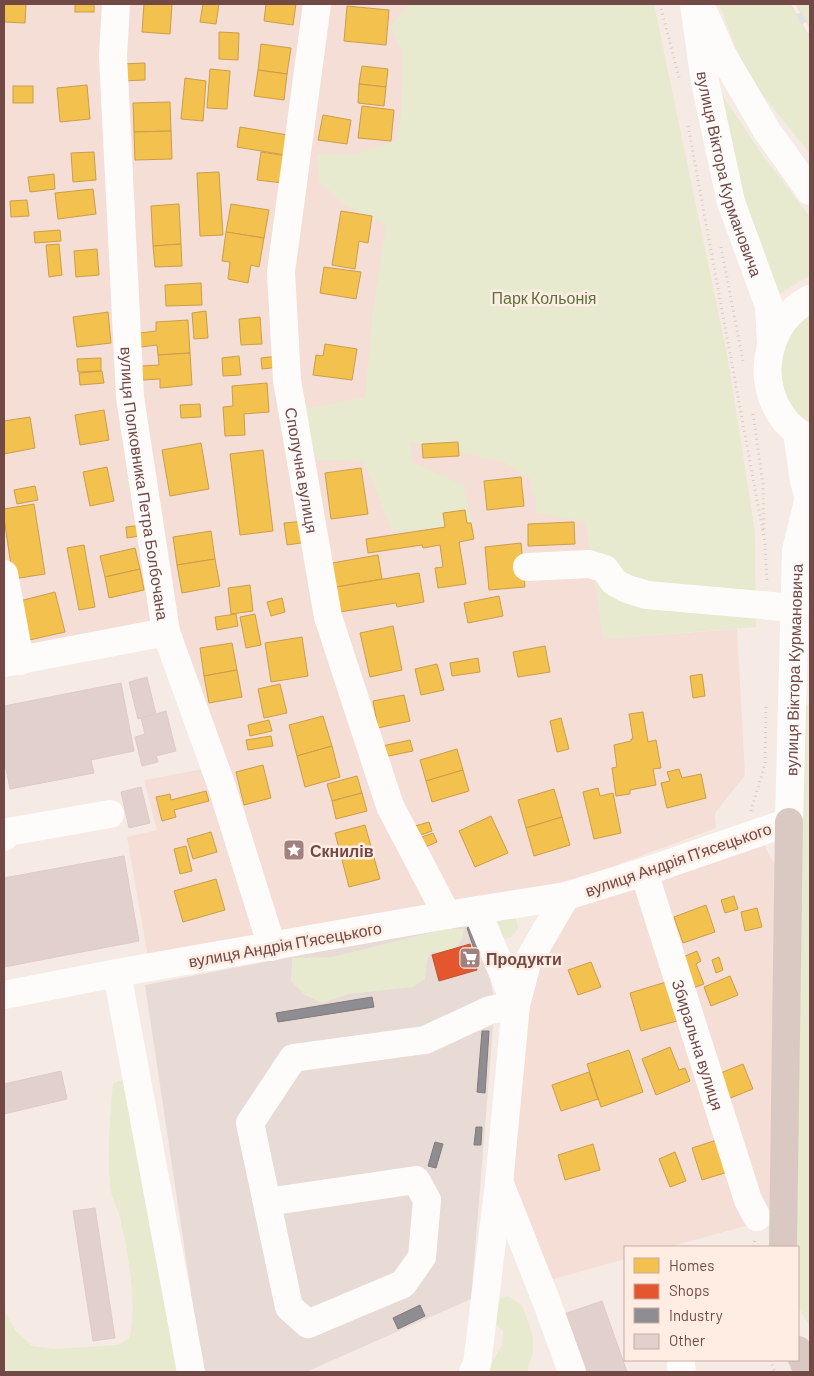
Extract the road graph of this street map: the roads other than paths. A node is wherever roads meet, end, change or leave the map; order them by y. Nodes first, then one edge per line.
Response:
1 (116, 4) edge
2 (317, 4) edge
3 (694, 4) edge
4 (700, 4) edge
5 (810, 192) edge
6 (810, 299) edge
7 (771, 342) junction
8 (804, 436) edge
9 (810, 496) edge
10 (527, 567) dead end
11 (4, 574) edge
12 (782, 607) junction
13 (166, 632) junction
14 (12, 662) edge
15 (801, 684) edge
16 (110, 814) dead end
17 (789, 822) junction
18 (4, 837) edge
19 (644, 872) junction
20 (566, 896) junction
21 (477, 910) junction
22 (447, 915) junction
23 (272, 947) junction
24 (117, 973) junction
25 (4, 995) edge
26 (516, 1005) junction
27 (499, 1183) junction
28 (267, 1202) junction
29 (756, 1217) dead end
30 (783, 1246) edge
31 (799, 1328) edge
32 (810, 1345) edge
33 (799, 1352) edge
34 (471, 1370) edge
35 (191, 1372) edge
36 (572, 1372) edge
37 (808, 1372) edge

1 - 13 street, вулиця Полковника Петра Болбочана
2 - 22 street, Сполучна вулиця
3 - 7 street, вулиця Віктора Курмановича
4 - 5 street
6 - 7 street
7 - 8 street
8 - 9 street, вулиця Віктора Курмановича
9 - 12 street, вулиця Віктора Курмановича
10 - 12 street
11 - 14 street
12 - 15 street, вулиця Віктора Курмановича
13 - 14 street
13 - 23 street, вулиця Полковника Петра Болбочана
15 - 17 street, вулиця Віктора Курмановича
16 - 18 street
17 - 19 street, вулиця Андрія Пʼясецького
17 - 30 main road
19 - 20 street, вулиця Андрія Пʼясецького
19 - 29 street, Збиральна вулиця
20 - 21 street, вулиця Андрія Пʼясецького
20 - 26 street, вулиця Андрія Пʼясецького
21 - 22 street, вулиця Андрія Пʼясецького
21 - 26 street
22 - 23 street, вулиця Андрія Пʼясецького
23 - 24 street, вулиця Андрія Пʼясецького
24 - 25 street, вулиця Андрія Пʼясецького
24 - 35 street
26 - 27 street, вулиця Андрія Пʼясецького
26 - 28 street
27 - 34 street, вулиця Андрія Пʼясецького
27 - 36 street
28 - 28 street
31 - 32 main road
33 - 37 main road

